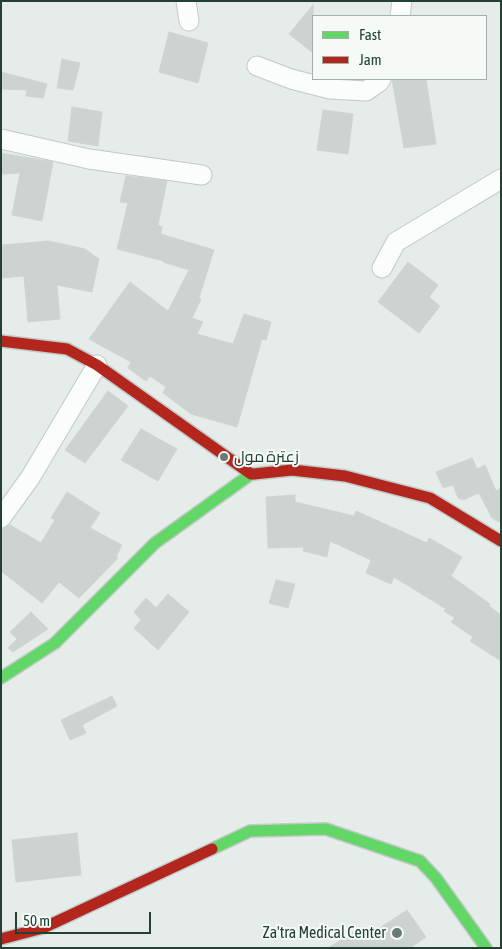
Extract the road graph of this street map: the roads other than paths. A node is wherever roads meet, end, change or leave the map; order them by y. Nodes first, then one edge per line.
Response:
1 (186, 1) edge
2 (402, 1) edge
3 (400, 15) edge
4 (189, 21) dead end
5 (257, 66) dead end
6 (380, 80) edge
7 (1, 139) edge
8 (202, 175) dead end
9 (501, 179) edge
10 (382, 268) dead end
11 (1, 341) edge
12 (97, 365) junction
13 (251, 474) junction
14 (1, 518) edge
15 (501, 541) edge
16 (1, 678) edge
17 (1, 939) edge
18 (486, 948) edge

1 - 4 street
2 - 3 street
5 - 6 street
7 - 8 street
9 - 10 street
11 - 12 street
12 - 13 street
12 - 14 street
13 - 15 street
13 - 16 street
17 - 18 street

